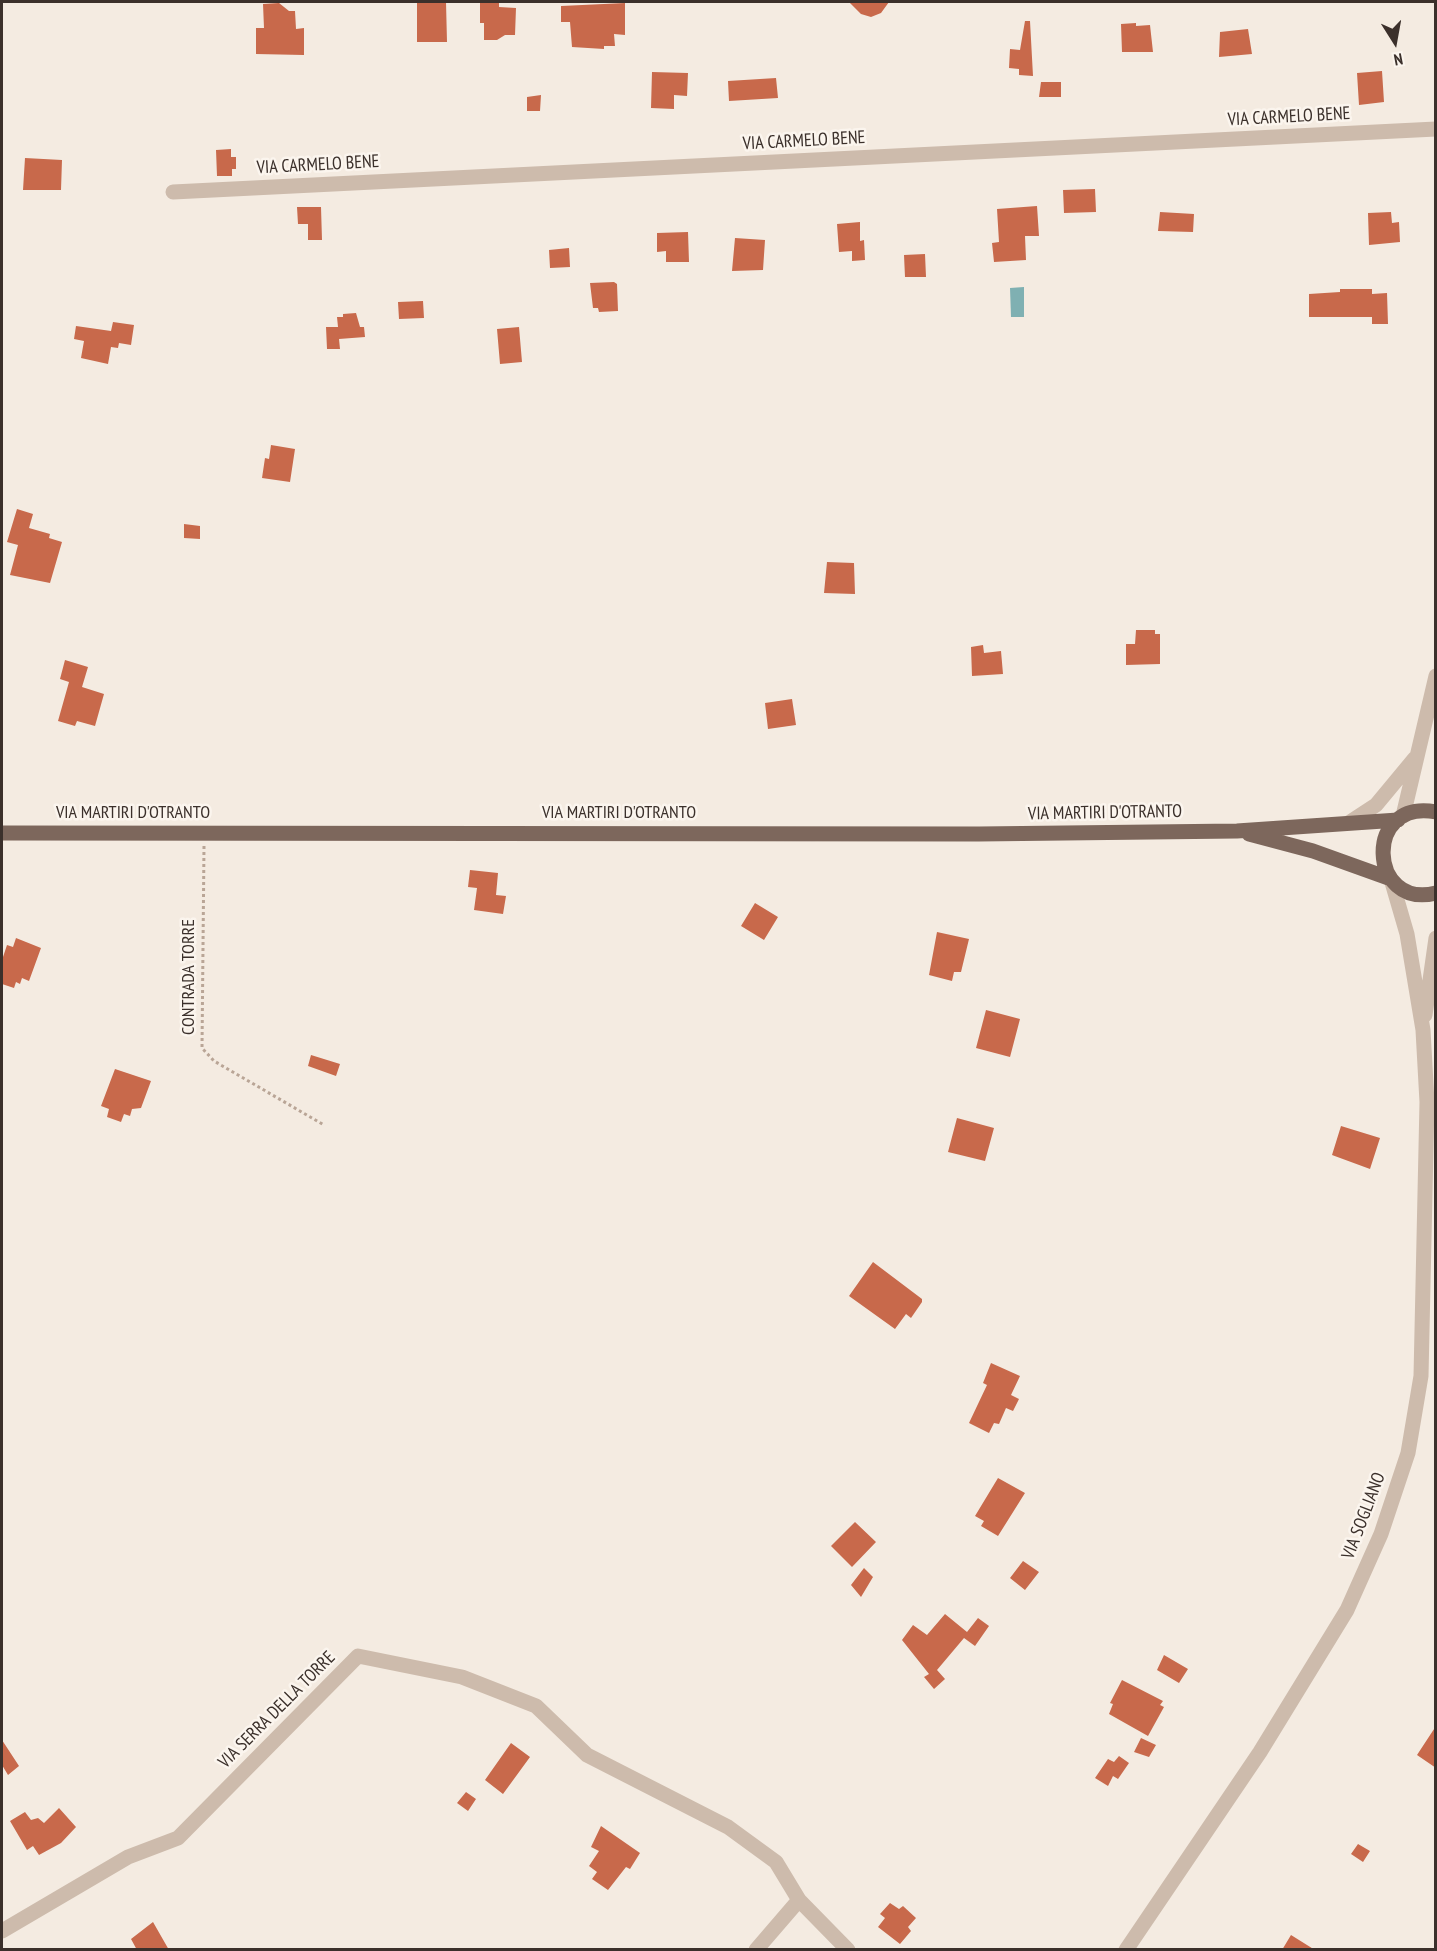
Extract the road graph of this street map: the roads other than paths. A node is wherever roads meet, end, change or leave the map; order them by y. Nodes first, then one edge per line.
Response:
1 (1436, 129) edge
2 (173, 192) dead end
3 (1436, 676) edge
4 (1419, 753) junction
5 (1436, 812) edge
6 (1400, 818) junction
7 (1350, 822) junction
8 (1237, 831) junction
9 (2, 833) edge
10 (1391, 879) junction
11 (1436, 893) edge
12 (1436, 938) edge
13 (1433, 971) edge
14 (1423, 1030) junction
15 (1427, 1102) junction
16 (1436, 1133) edge
17 (799, 1900) junction
18 (2, 1931) edge
19 (756, 1950) edge
20 (848, 1950) edge
21 (1126, 1950) edge

1 - 2 street, VIA CARMELO BENE
3 - 4 street, VIA SOGLIANO
4 - 6 street, VIA SOGLIANO
4 - 7 street, VIA SOGLIANO
5 - 6 main road
6 - 7 main road, VIA MARTIRI D'OTRANTO
6 - 10 main road, VIA SOGLIANO
7 - 8 main road, VIA MARTIRI D'OTRANTO
8 - 9 main road, VIA MARTIRI D'OTRANTO
8 - 10 main road, VIA MARTIRI D'OTRANTO
10 - 11 main road
10 - 14 street, VIA SOGLIANO
12 - 13 street, VIA SOGLIANO
13 - 14 street, VIA SOGLIANO
14 - 15 street, VIA SOGLIANO
15 - 16 street
15 - 21 street, VIA SOGLIANO
17 - 18 street, VIA SERRA DELLA TORRE
17 - 19 street
17 - 20 street, VIA SERRA DELLA TORRE

